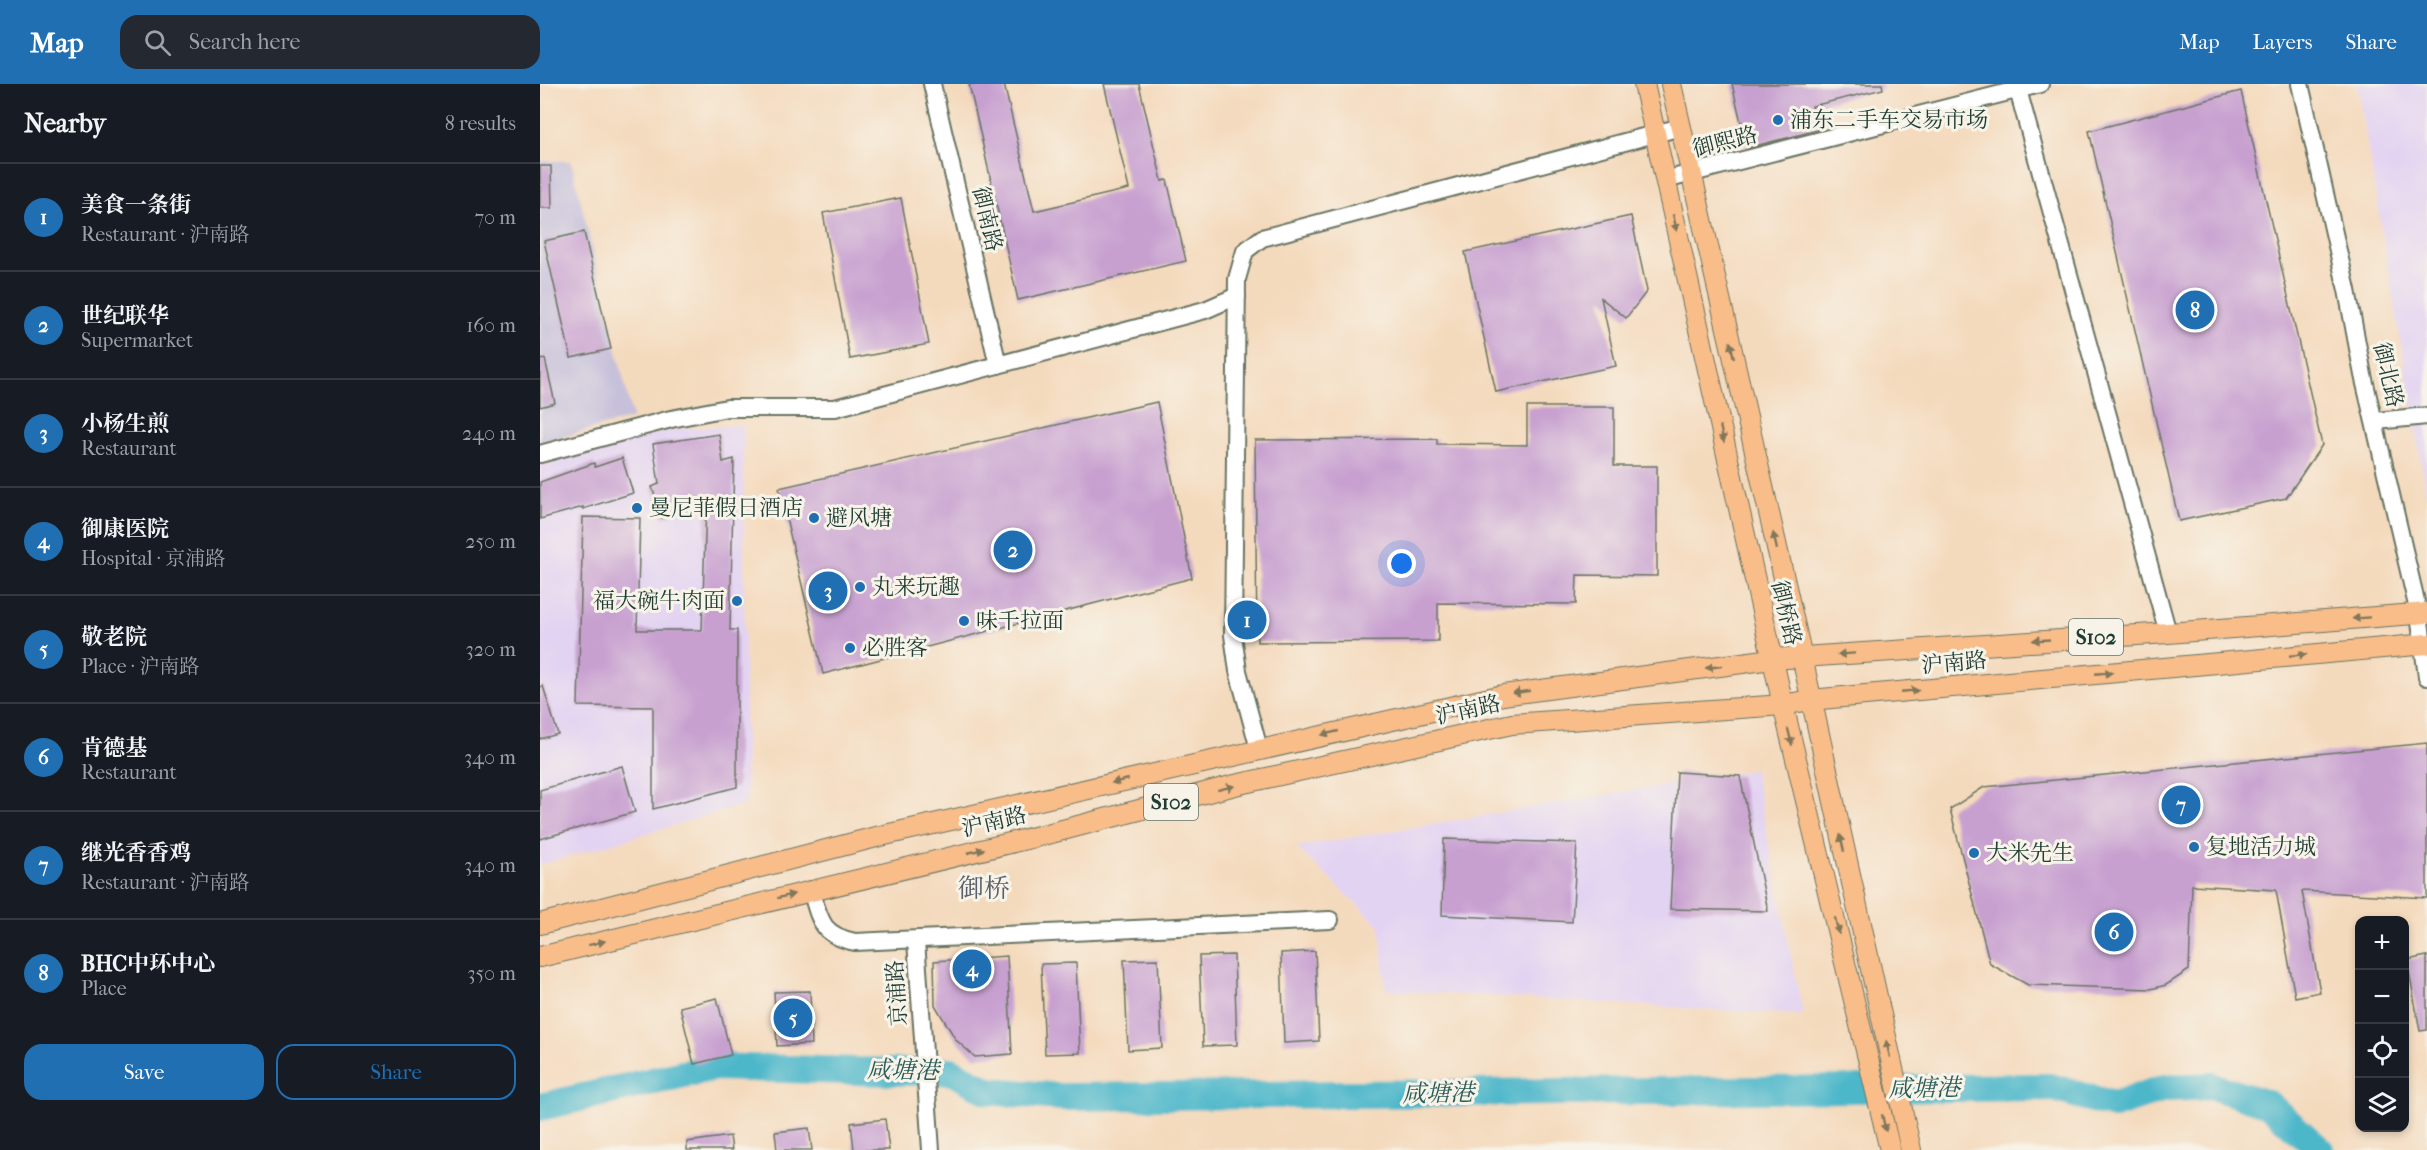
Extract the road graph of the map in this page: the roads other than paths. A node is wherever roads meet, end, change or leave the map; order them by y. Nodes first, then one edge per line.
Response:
1 (932, 84) edge
2 (1644, 84) edge
3 (1671, 84) edge
4 (2040, 84) edge
5 (2300, 84) edge
6 (2018, 90) junction
7 (1681, 127) junction
8 (1655, 134) junction
9 (1692, 174) junction
10 (1665, 180) junction
11 (1237, 296) junction
12 (998, 365) junction
13 (2427, 416) edge
14 (2376, 422) junction
15 (540, 454) edge
16 (2423, 614) edge
17 (2168, 633) junction
18 (2424, 644) edge
19 (1802, 657) junction
20 (1772, 659) junction
21 (2427, 677) edge
22 (1810, 700) junction
23 (1783, 705) junction
24 (1259, 749) junction
25 (811, 890) junction
26 (1330, 920) dead end
27 (540, 924) edge
28 (916, 941) junction
29 (540, 957) edge
30 (1910, 1148) edge
31 (931, 1150) edge
32 (1890, 1150) edge

1 - 12 street, 御南路
2 - 8 main road, 御桥路
3 - 7 main road, 御桥路
4 - 6 street, 御熙路
5 - 14 street, 御北路
6 - 9 street, 御熙路
6 - 17 street
7 - 8 street
7 - 9 main road, 御桥路
8 - 10 main road, 御桥路
8 - 11 street
9 - 10 street, 御熙路
19 -> 9 main road, 御桥路
10 -> 20 main road, 御桥路
11 - 12 street
11 - 24 street
12 - 15 street
13 - 14 street
14 - 16 street, 御北路
16 -> 17 main road, 沪南路 / S102
16 - 18 street, 御北路
17 -> 19 main road, 沪南路 / S102
18 - 21 street, 御北路
22 -> 18 main road, 沪南路 / S102
19 - 20 main road, 沪南路 / S102
19 - 22 main road, 御桥路
20 - 23 main road, 御桥路
20 -> 24 main road, 沪南路 / S102
22 - 23 main road, 沪南路 / S102
30 -> 22 main road, 御桥路
25 -> 23 main road, 沪南路 / S102
23 -> 32 main road, 御桥路
24 -> 27 main road, 沪南路 / S102
25 - 28 street
29 -> 25 main road, 沪南路 / S102
26 - 28 street
28 - 31 street, 京浦路

